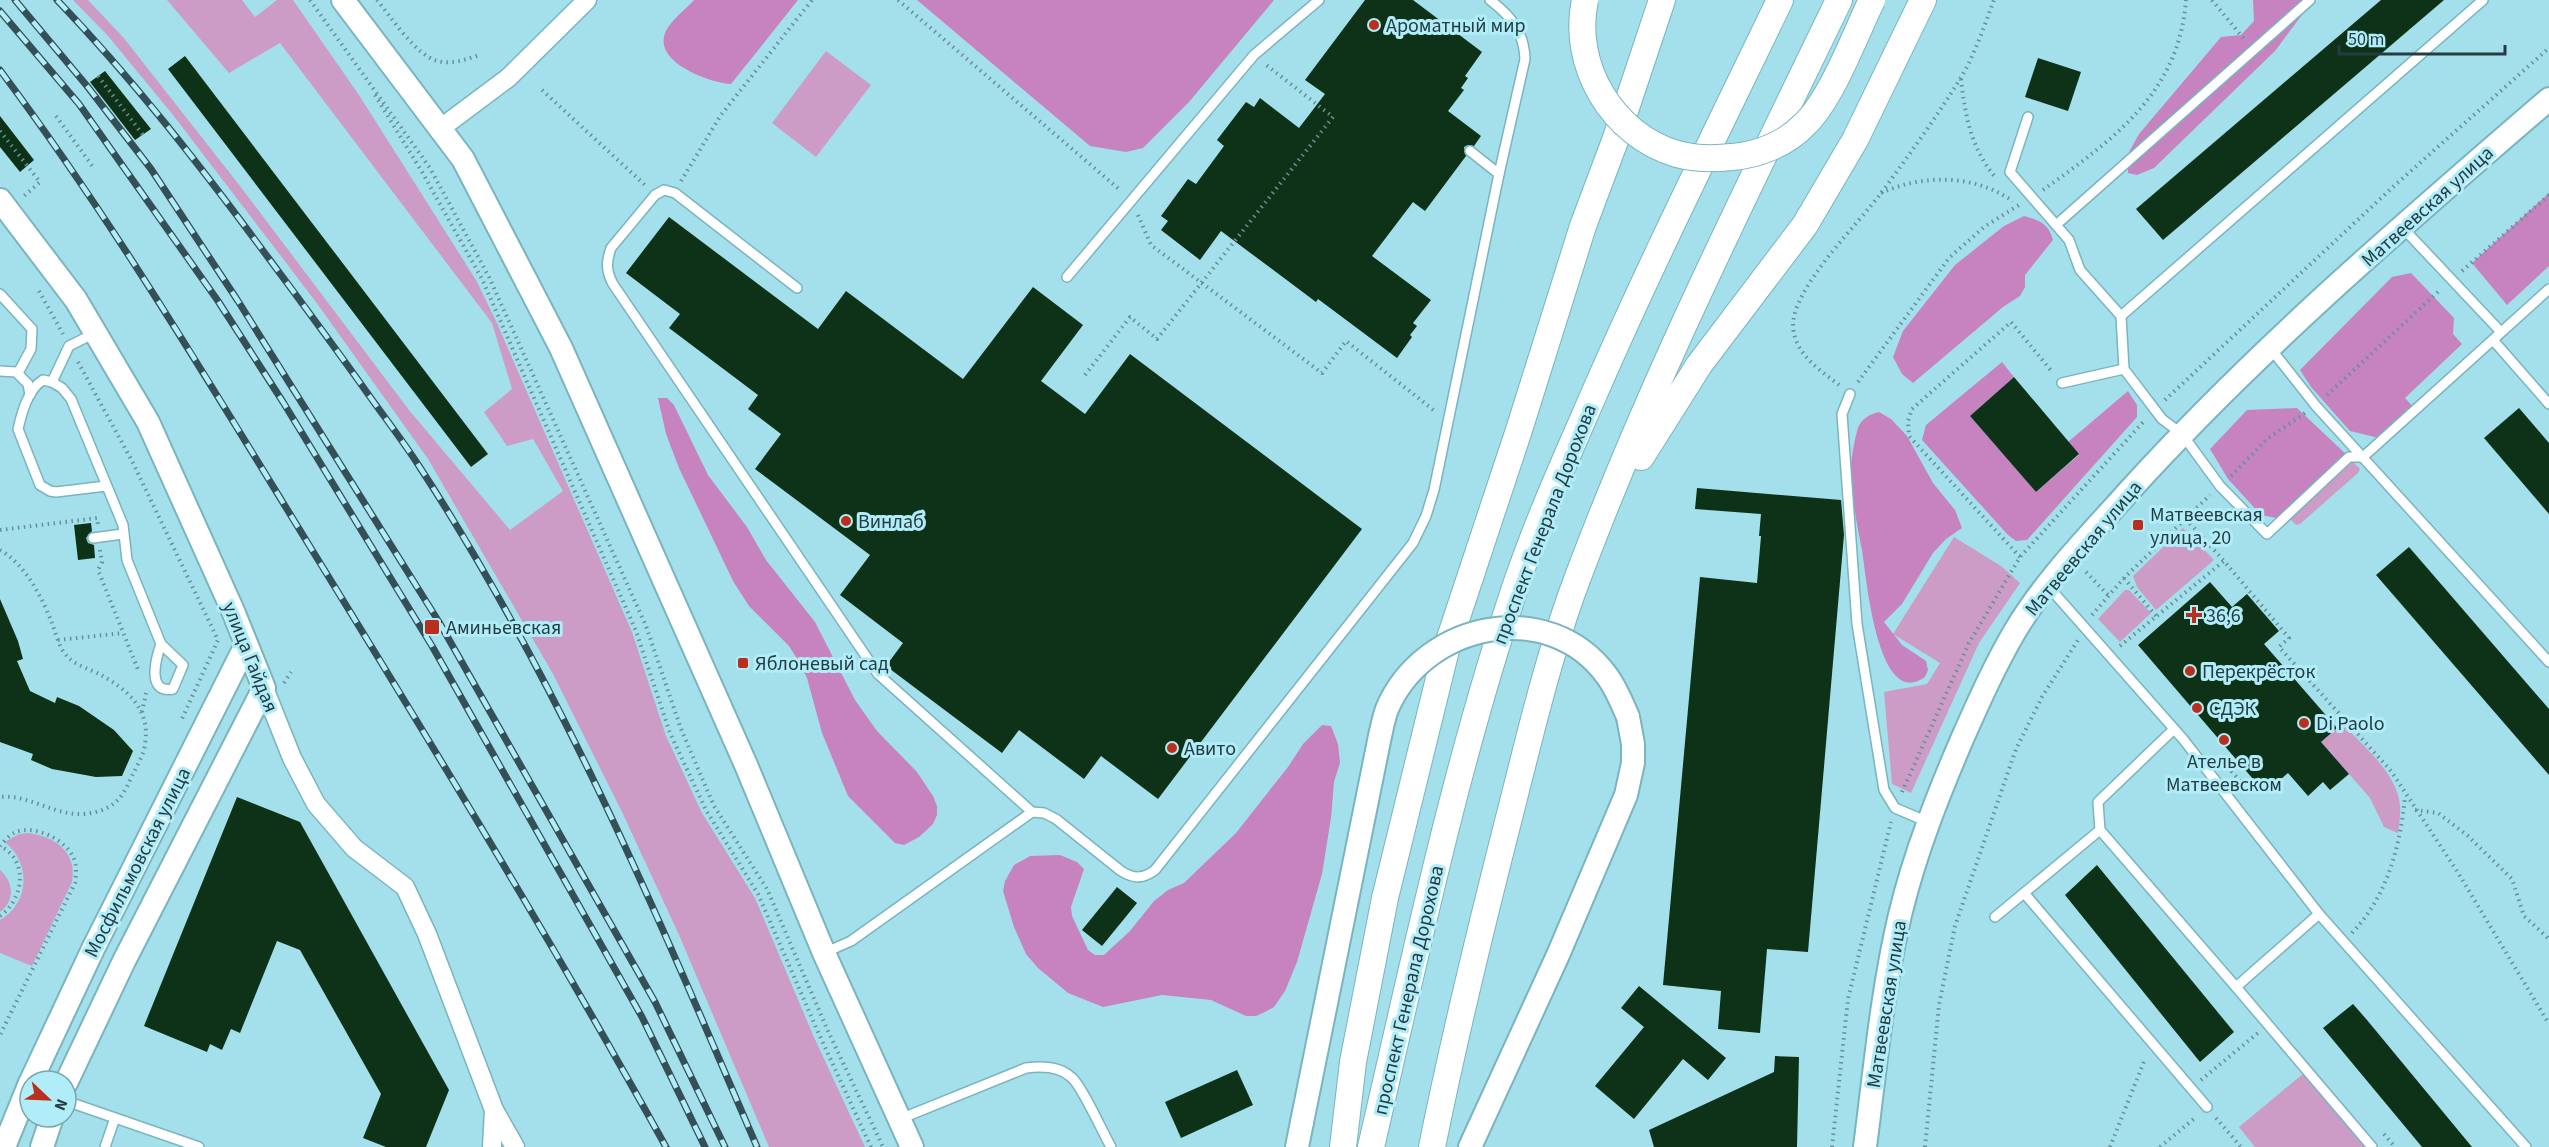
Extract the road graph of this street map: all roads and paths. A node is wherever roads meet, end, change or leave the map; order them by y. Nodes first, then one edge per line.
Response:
1 (310, 0) edge
2 (343, 0) edge
3 (377, 0) edge
4 (587, 0) edge
5 (812, 0) edge
6 (898, 0) edge
7 (1319, 0) edge
8 (1490, 0) edge
9 (1584, 0) edge
10 (1662, 0) edge
11 (1780, 0) edge
12 (1839, 0) edge
13 (1872, 0) edge
14 (1923, 0) edge
15 (1994, 0) edge
16 (2186, 0) edge
17 (2212, 0) edge
18 (2310, 0) edge
19 (2483, 0) edge
20 (2549, 48) edge
21 (2253, 50) junction
22 (480, 55) dead end
23 (1254, 55) junction
24 (358, 67) junction
25 (98, 76) dead end
26 (1961, 78) junction
27 (542, 90) dead end
28 (2549, 99) edge
29 (56, 116) dead end
30 (2028, 117) dead end
31 (441, 128) junction
32 (0, 131) edge
33 (143, 135) dead end
34 (1470, 151) dead end
35 (93, 167) dead end
36 (1499, 174) junction
37 (1999, 182) dead end
38 (2006, 189) dead end
39 (675, 193) junction
40 (1881, 193) junction
41 (655, 195) junction
42 (2549, 195) edge
43 (2033, 197) junction
44 (10, 200) edge
45 (1132, 201) junction
46 (2019, 205) junction
47 (2056, 225) junction
48 (2401, 226) junction
49 (1067, 277) dead end
50 (2451, 280) junction
51 (1202, 283) junction
52 (797, 288) dead end
53 (2549, 289) edge
54 (38, 290) dead end
55 (0, 294) edge
56 (2121, 316) junction
57 (2502, 332) junction
58 (95, 333) junction
59 (2493, 340) junction
60 (69, 346) junction
61 (2271, 349) junction
62 (2124, 369) junction
63 (0, 371) edge
64 (18, 373) junction
65 (1084, 375) dead end
66 (52, 382) junction
67 (2062, 382) joint
68 (1850, 394) junction
69 (30, 395) junction
70 (2549, 404) edge
71 (2316, 406) junction
72 (2155, 409) junction
73 (1448, 422) junction
74 (2182, 434) junction
75 (2363, 457) junction
76 (106, 486) junction
77 (2220, 486) junction
78 (2186, 519) junction
79 (1599, 523) junction
80 (0, 530) edge
81 (2044, 532) dead end
82 (123, 534) junction
83 (96, 537) junction
84 (0, 550) edge
85 (2020, 557) dead end
86 (2224, 561) junction
87 (2085, 571) dead end
88 (2124, 578) junction
89 (2047, 585) junction
90 (2108, 595) junction
91 (2156, 616) junction
92 (2087, 631) junction
93 (123, 633) junction
94 (58, 640) junction
95 (160, 644) junction
96 (246, 645) junction
97 (2127, 655) dead end
98 (2549, 662) edge
99 (142, 680) dead end
100 (264, 688) junction
101 (146, 690) dead end
102 (142, 712) junction
103 (178, 726) dead end
104 (2174, 729) junction
105 (2212, 750) dead end
106 (2243, 784) dead end
107 (2405, 796) junction
108 (0, 797) edge
109 (2415, 810) junction
110 (1032, 812) junction
111 (1928, 822) junction
112 (2100, 830) junction
113 (767, 889) junction
114 (2024, 893) junction
115 (758, 894) junction
116 (2319, 914) junction
117 (0, 916) edge
118 (1995, 917) dead end
119 (2549, 939) edge
120 (2344, 942) junction
121 (824, 953) junction
122 (2236, 987) junction
123 (2549, 1024) edge
124 (2268, 1025) junction
125 (0, 1035) edge
126 (2152, 1043) junction
127 (36, 1069) edge
128 (73, 1069) edge
129 (2190, 1088) junction
130 (78, 1105) edge
131 (2207, 1107) junction
132 (494, 1110) junction
133 (18, 1112) edge
134 (115, 1118) junction
135 (900, 1119) junction
136 (48, 1129) edge
137 (4, 1147) edge
138 (42, 1147) edge
139 (105, 1147) edge
140 (199, 1147) edge
141 (492, 1147) edge
142 (515, 1147) edge
143 (872, 1147) edge
144 (883, 1147) edge
145 (912, 1147) edge
146 (1111, 1147) edge
147 (1297, 1147) edge
148 (1343, 1147) edge
149 (1371, 1147) edge
150 (1432, 1147) edge
151 (1470, 1147) edge
152 (1865, 1147) edge
153 (1925, 1147) edge
154 (2110, 1147) edge
155 (2160, 1147) edge
156 (2241, 1147) edge
157 (2372, 1147) edge
158 (2526, 1147) edge

1 - 24 path
2 - 31 street
3 - 22 path
4 - 31 street
5 - 39 path
6 - 45 path
7 - 23 lane
8 - 36 lane
9 - 13 main road, bridge
10 - 148 main road
11 - 149 main road, проспект Генерала Дорохова
12 - 79 main road
14 - 79 main road
15 - 26 path
16 - 43 path
17 - 21 path
18 - 21 lane
19 - 56 lane
20 - 72 path
21 - 47 lane
23 - 45 lane
23 - 51 path
24 - 113 path
24 - 115 path
25 - 33 path
26 - 37 path
26 - 40 path
27 - 41 path
28 - 48 street, Матвеевская улица
29 - 35 path
30 - 43 lane
31 - 121 street
32 - 44 path
34 - 36 lane
36 - 73 lane
38 - 46 path
39 - 41 lane
39 - 52 lane
40 - 46 path
40 - 68 path
41 - 110 lane
42 - 50 path
43 - 46 path
43 - 47 lane
44 - 58 street, улица Гайдая
45 - 49 lane
45 - 51 path
46 - 68 path
47 - 56 lane
48 - 50 lane
48 - 61 street, Матвеевская улица
50 - 57 lane
50 - 71 path
51 - 65 path
51 - 73 path
53 - 57 lane
54 - 60 path
55 - 64 lane
56 - 62 lane
57 - 59 lane
58 - 60 lane
58 - 96 street, улица Гайдая
59 - 70 lane
59 - 75 lane
60 - 66 lane
60 - 103 path
61 - 71 lane
61 - 74 street, Матвеевская улица
62 - 67 lane
62 - 72 lane
63 - 64 lane
64 - 69 lane
66 - 69 lane
66 - 76 lane
67 - 85 path
68 - 111 lane
69 - 76 lane
71 - 75 lane
71 - 77 path
72 - 74 lane
72 - 81 path
73 - 110 lane
74 - 77 lane
74 - 89 street, Матвеевская улица
75 - 77 lane
75 - 98 lane
76 - 82 lane
77 - 78 path
78 - 86 path
78 - 88 path
79 - 150 main road
80 - 83 path
82 - 83 lane
82 - 95 lane
83 - 93 path
84 - 94 path
86 - 91 path
86 - 107 path
87 - 90 path
88 - 90 path
88 - 91 path
89 - 92 lane
89 - 111 street, Матвеевская улица
90 - 92 path
91 - 97 path
92 - 104 lane
92 - 153 path
93 - 94 path
93 - 99 path
94 - 102 path
95 - 95 lane
96 - 100 street, улица Гайдая
96 - 127 street, Мосфильмовская улица
100 - 128 street, Мосфильмовская улица
100 - 132 street, улица Гайдая
101 - 102 path
102 - 108 path
104 - 112 lane
104 - 116 lane
105 - 106 path
107 - 109 path
107 - 120 path
109 - 119 path
109 - 123 path
110 - 121 lane
111 - 152 street, Матвеевская улица
112 - 114 lane
112 - 122 lane
113 - 115 path
113 - 144 path
114 - 118 lane
114 - 126 lane
115 - 143 path
116 - 120 lane
116 - 122 lane
117 - 125 path
120 - 158 lane
121 - 135 street
122 - 124 lane
124 - 129 path
124 - 157 lane
126 - 129 lane
126 - 154 path
129 - 131 lane
130 - 134 lane
131 - 155 path
131 - 156 path
132 - 141 street, улица Гайдая
132 - 142 street, улица Гайдая
133 - 137 street, Мосфильмовская улица
134 - 139 lane
134 - 140 lane
135 - 145 street
135 - 146 lane
136 - 138 street
147 - 151 street, bridge

